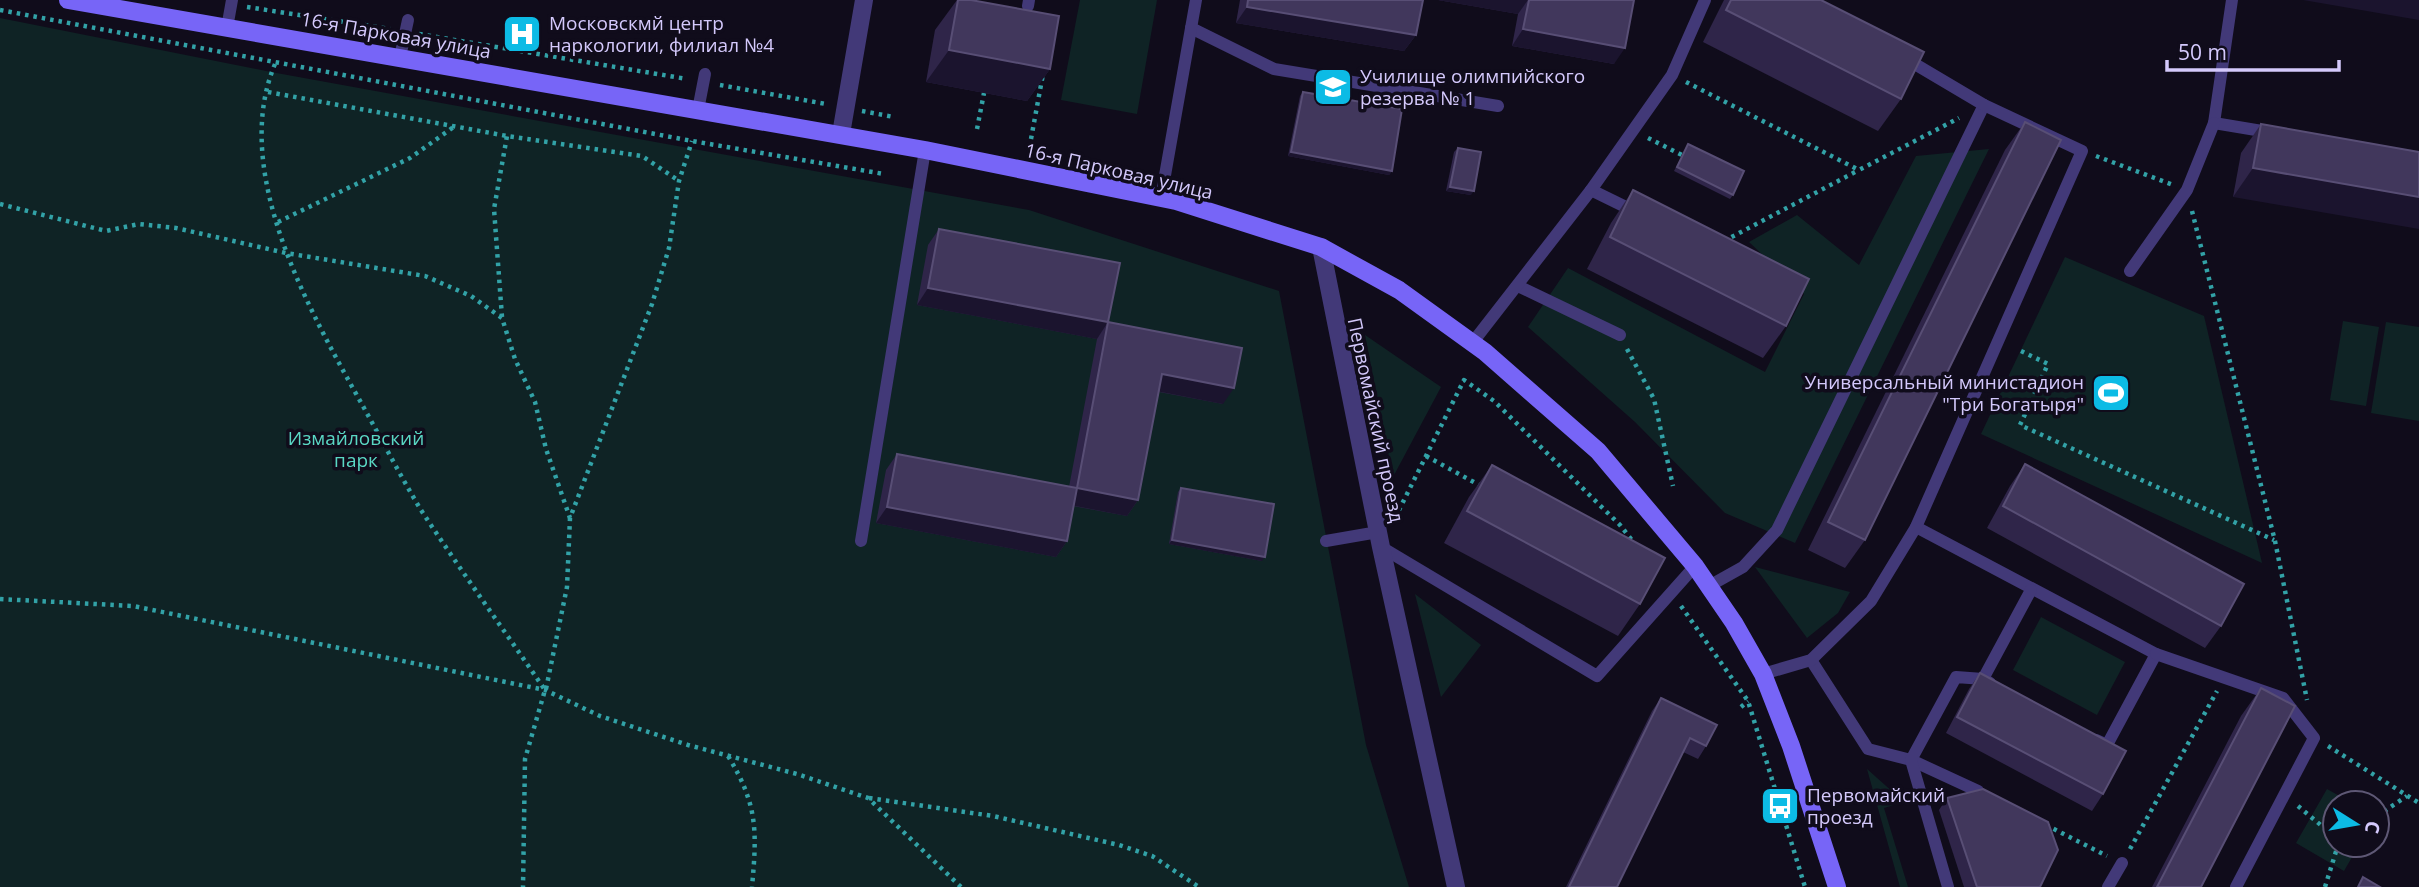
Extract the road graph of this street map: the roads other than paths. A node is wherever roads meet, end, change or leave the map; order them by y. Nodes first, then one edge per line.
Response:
1 (68, 0) edge
2 (864, 0) edge
3 (1196, 0) edge
4 (1705, 0) edge
5 (2232, 0) edge
6 (232, 2) edge
7 (111, 4) edge
8 (407, 26) road end
9 (1191, 27) junction
10 (227, 28) junction
11 (1889, 49) edge
12 (400, 57) junction
13 (704, 78) road end
14 (1984, 105) junction
15 (1498, 106) dead end
16 (698, 110) junction
17 (2214, 123) junction
18 (841, 134) junction
19 (2282, 134) edge
20 (925, 150) junction
21 (1591, 190) junction
22 (1161, 198) junction
23 (1651, 219) edge
24 (1321, 247) junction
25 (2130, 271) dead end
26 (1518, 286) junction
27 (1620, 335) road end
28 (1473, 342) junction
29 (1916, 527) junction
30 (1379, 540) junction
31 (861, 541) dead end
32 (1326, 541) dead end
33 (1695, 566) junction
34 (1710, 586) junction
35 (2031, 590) junction
36 (2156, 654) junction
37 (1811, 660) junction
38 (1763, 674) junction
39 (1983, 679) junction
40 (2006, 691) edge
41 (2084, 733) edge
42 (1911, 760) junction
43 (1978, 791) edge
44 (2122, 863) road end
45 (1456, 887) edge
46 (1837, 887) edge
47 (1948, 887) edge
48 (2108, 887) edge
49 (2236, 887) edge

1 - 7 main road, 16-я Парковая улица
2 - 18 street
3 - 9 lane
4 - 21 lane
5 - 17 lane
6 - 10 lane
7 - 10 main road, 16-я Парковая улица
8 - 12 lane
9 - 15 lane
9 - 22 lane
10 - 12 main road, 16-я Парковая улица
11 - 14 lane
12 - 16 main road, 16-я Парковая улица
13 - 16 lane
14 - 29 lane
14 - 34 lane
16 - 18 main road, 16-я Парковая улица
17 - 19 lane
17 - 25 lane
18 - 20 main road, 16-я Парковая улица
20 - 22 main road, 16-я Парковая улица
20 - 31 lane
21 - 23 lane
21 - 26 lane
22 - 24 main road, 16-я Парковая улица
24 - 28 main road, 16-я Парковая улица
24 - 30 street, Первомайский проезд
26 - 27 lane
26 - 28 lane
28 - 33 main road, 16-я Парковая улица
29 - 35 lane
29 - 37 lane
30 - 32 lane
30 - 33 lane
30 - 45 street, Первомайский проезд
33 - 34 main road, 16-я Парковая улица
34 - 38 main road, 16-я Парковая улица
35 - 36 lane
35 - 39 lane
36 - 41 lane
36 - 49 lane
37 - 38 lane
37 - 42 lane
38 - 46 main road, 16-я Парковая улица
39 - 40 lane
39 - 42 lane
42 - 43 lane
42 - 47 lane
44 - 48 lane

